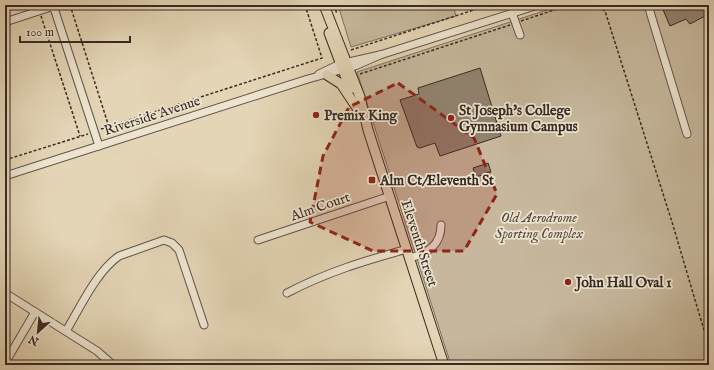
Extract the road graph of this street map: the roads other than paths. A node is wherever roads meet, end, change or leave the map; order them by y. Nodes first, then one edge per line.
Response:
1 (320, 5) edge
2 (324, 5) edge
3 (538, 5) edge
4 (648, 5) edge
5 (54, 6) edge
6 (512, 14) junction
7 (5, 22) edge
8 (520, 34) dead end
9 (345, 66) junction
10 (327, 75) junction
11 (308, 79) junction
12 (361, 114) junction
13 (368, 130) junction
14 (687, 134) dead end
15 (99, 146) junction
16 (5, 176) edge
17 (390, 196) junction
18 (441, 225) dead end
19 (258, 240) dead end
20 (408, 253) junction
21 (5, 293) edge
22 (287, 293) dead end
23 (35, 312) junction
24 (204, 325) dead end
25 (66, 331) junction
26 (8, 358) dead end
27 (114, 365) edge
28 (444, 365) edge

1 - 9 main road, Eleventh Street
2 - 9 main road, Eleventh Street
3 - 6 street, Riverside Avenue
4 - 14 street
5 - 7 street
5 - 15 street
6 - 8 street
6 - 9 street, Riverside Avenue
9 - 10 street, Riverside Avenue
9 - 11 street, Riverside Avenue
9 - 12 main road, Eleventh Street
9 - 13 main road, Eleventh Street
10 - 11 street, Riverside Avenue
10 - 12 main road
11 - 15 street, Riverside Avenue
12 - 13 main road, Eleventh Street
13 - 17 main road, Eleventh Street
15 - 16 street, Riverside Avenue
17 - 19 street, Alm Court
17 - 20 main road, Eleventh Street
18 - 20 street
20 - 22 street
20 - 28 main road, Eleventh Street
21 - 23 street
23 - 25 street
23 - 26 street
24 - 25 street
25 - 27 street

